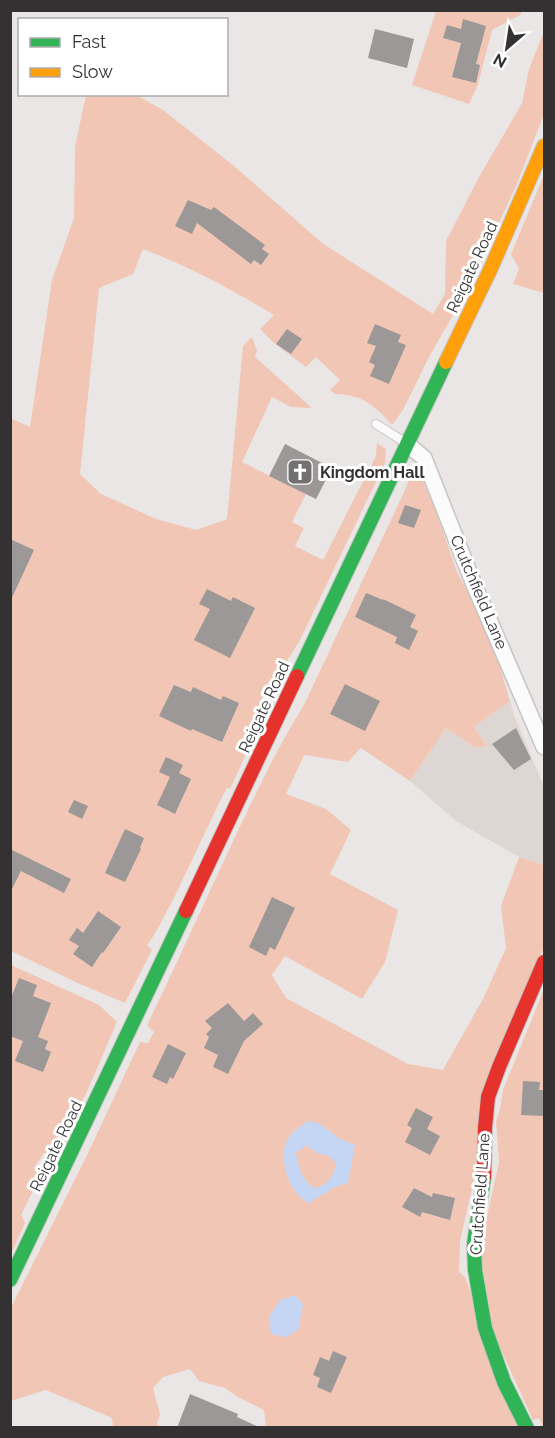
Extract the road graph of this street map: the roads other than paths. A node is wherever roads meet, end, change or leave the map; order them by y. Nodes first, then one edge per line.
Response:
1 (544, 146) edge
2 (376, 424) dead end
3 (406, 443) junction
4 (544, 747) edge
5 (544, 962) edge
6 (10, 1280) edge
7 (526, 1428) edge

1 - 3 main road, Reigate Road
2 - 3 lane
3 - 4 street, Crutchfield Lane
3 - 6 main road, Reigate Road
5 - 7 main road, Crutchfield Lane

